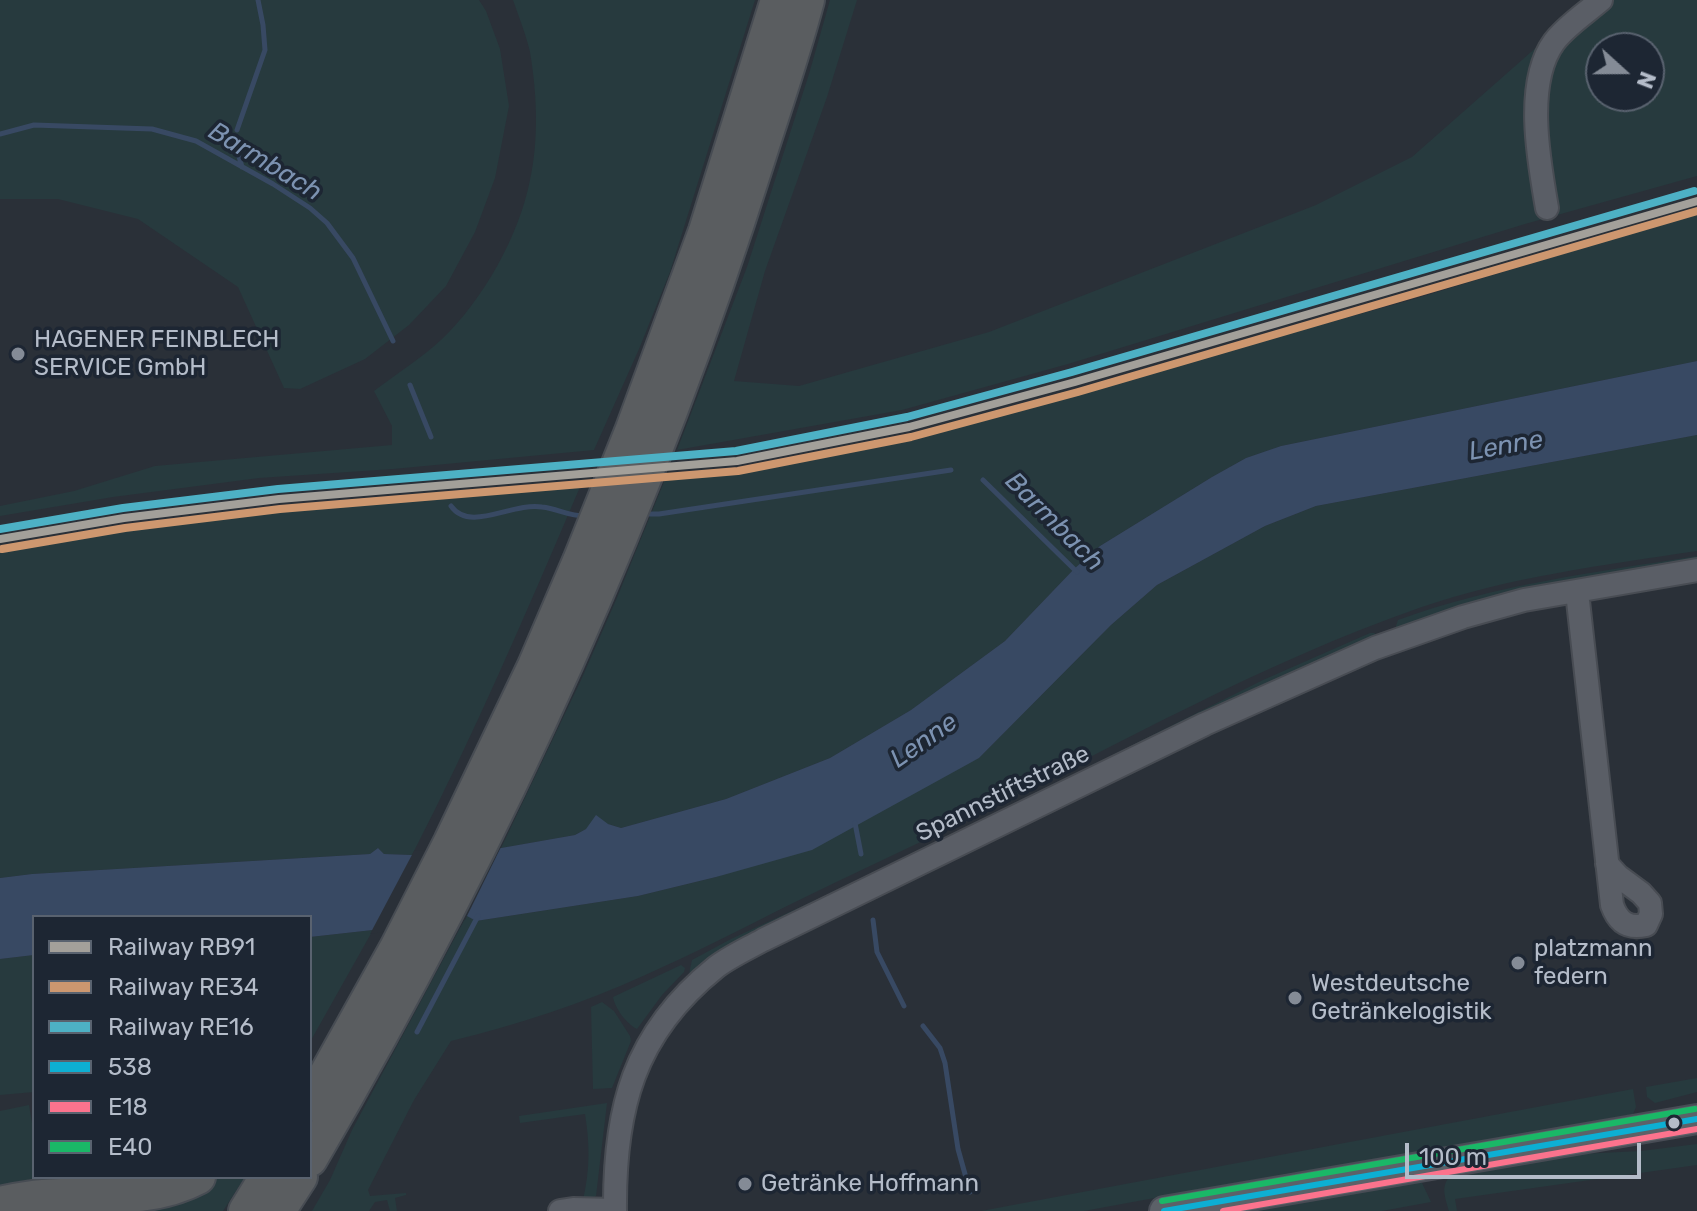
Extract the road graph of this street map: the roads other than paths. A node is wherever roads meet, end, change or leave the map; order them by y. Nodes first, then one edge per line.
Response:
1 (778, 0) edge
2 (807, 0) edge
3 (1601, 0) edge
4 (1547, 208) dead end
5 (649, 428) junction
6 (1697, 570) edge
7 (1577, 592) junction
8 (1607, 864) dead end
9 (324, 1078) edge
10 (1697, 1119) edge
11 (312, 1147) edge
12 (194, 1179) edge
13 (266, 1179) edge
14 (299, 1179) edge
15 (0, 1204) edge
16 (615, 1210) edge
17 (17, 1211) edge
18 (67, 1211) edge
19 (246, 1211) edge
20 (278, 1211) edge
21 (560, 1211) edge
22 (1164, 1211) edge

1 - 5 highway
2 - 5 highway
3 - 4 street
5 - 9 highway
5 - 9 highway
6 - 7 street, Spannstiftstraße
7 - 8 street
7 - 16 street, Spannstiftstraße
9 - 11 highway
10 - 22 main road
12 - 15 highway
13 - 19 highway
14 - 20 highway
16 - 21 street, Spannstiftstraße
17 - 18 highway

